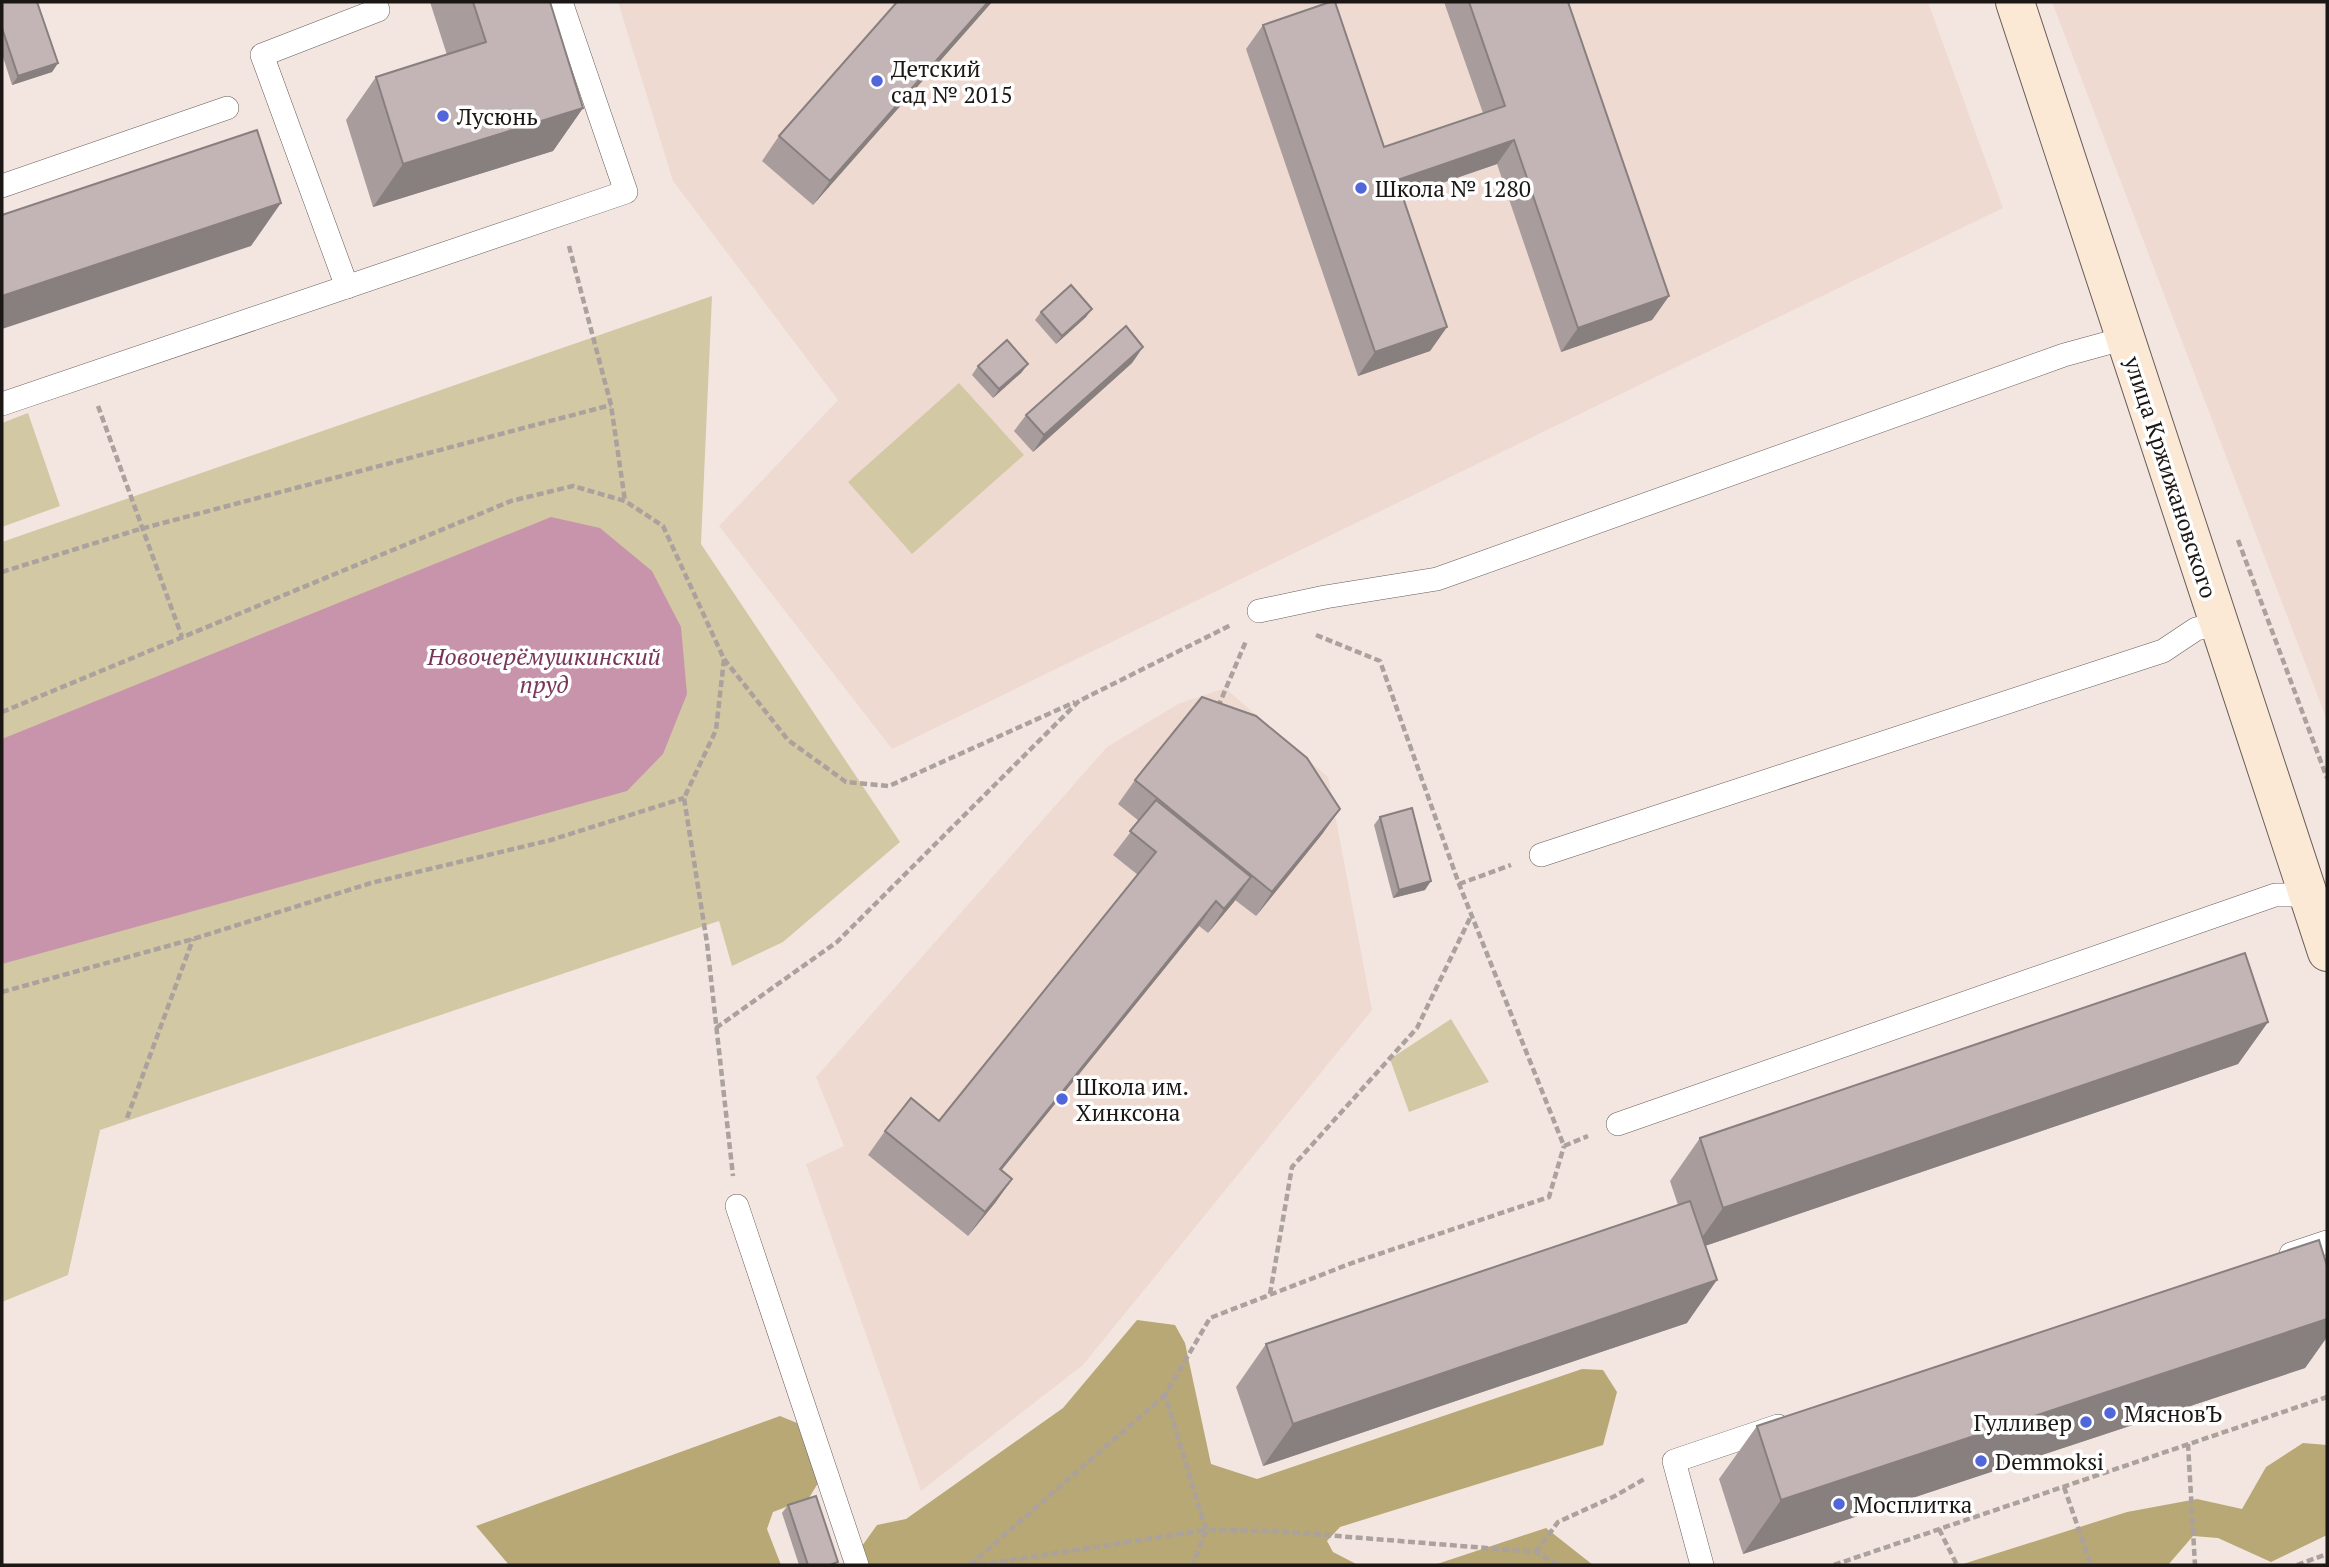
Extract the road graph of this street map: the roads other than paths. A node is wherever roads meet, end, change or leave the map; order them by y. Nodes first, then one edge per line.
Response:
1 (375, 2) edge
2 (561, 2) edge
3 (2015, 2) edge
4 (227, 108) dead end
5 (2, 186) edge
6 (347, 287) junction
7 (2126, 338) junction
8 (2, 404) edge
9 (1259, 611) road end
10 (2219, 624) junction
11 (1541, 855) road end
12 (2308, 895) junction
13 (2327, 952) edge
14 (1618, 1124) road end
15 (737, 1206) road end
16 (2327, 1241) edge
17 (2275, 1259) edge
18 (1804, 1417) edge
19 (858, 1565) edge
20 (1702, 1565) edge

1 - 6 lane
2 - 6 lane
3 - 7 street, улица Кржижановского
4 - 5 lane
6 - 8 lane
7 - 9 lane
7 - 10 street, улица Кржижановского
10 - 11 lane
10 - 12 street, улица Кржижановского
12 - 13 street, улица Кржижановского
12 - 14 lane
15 - 19 lane
16 - 17 lane
18 - 20 lane

